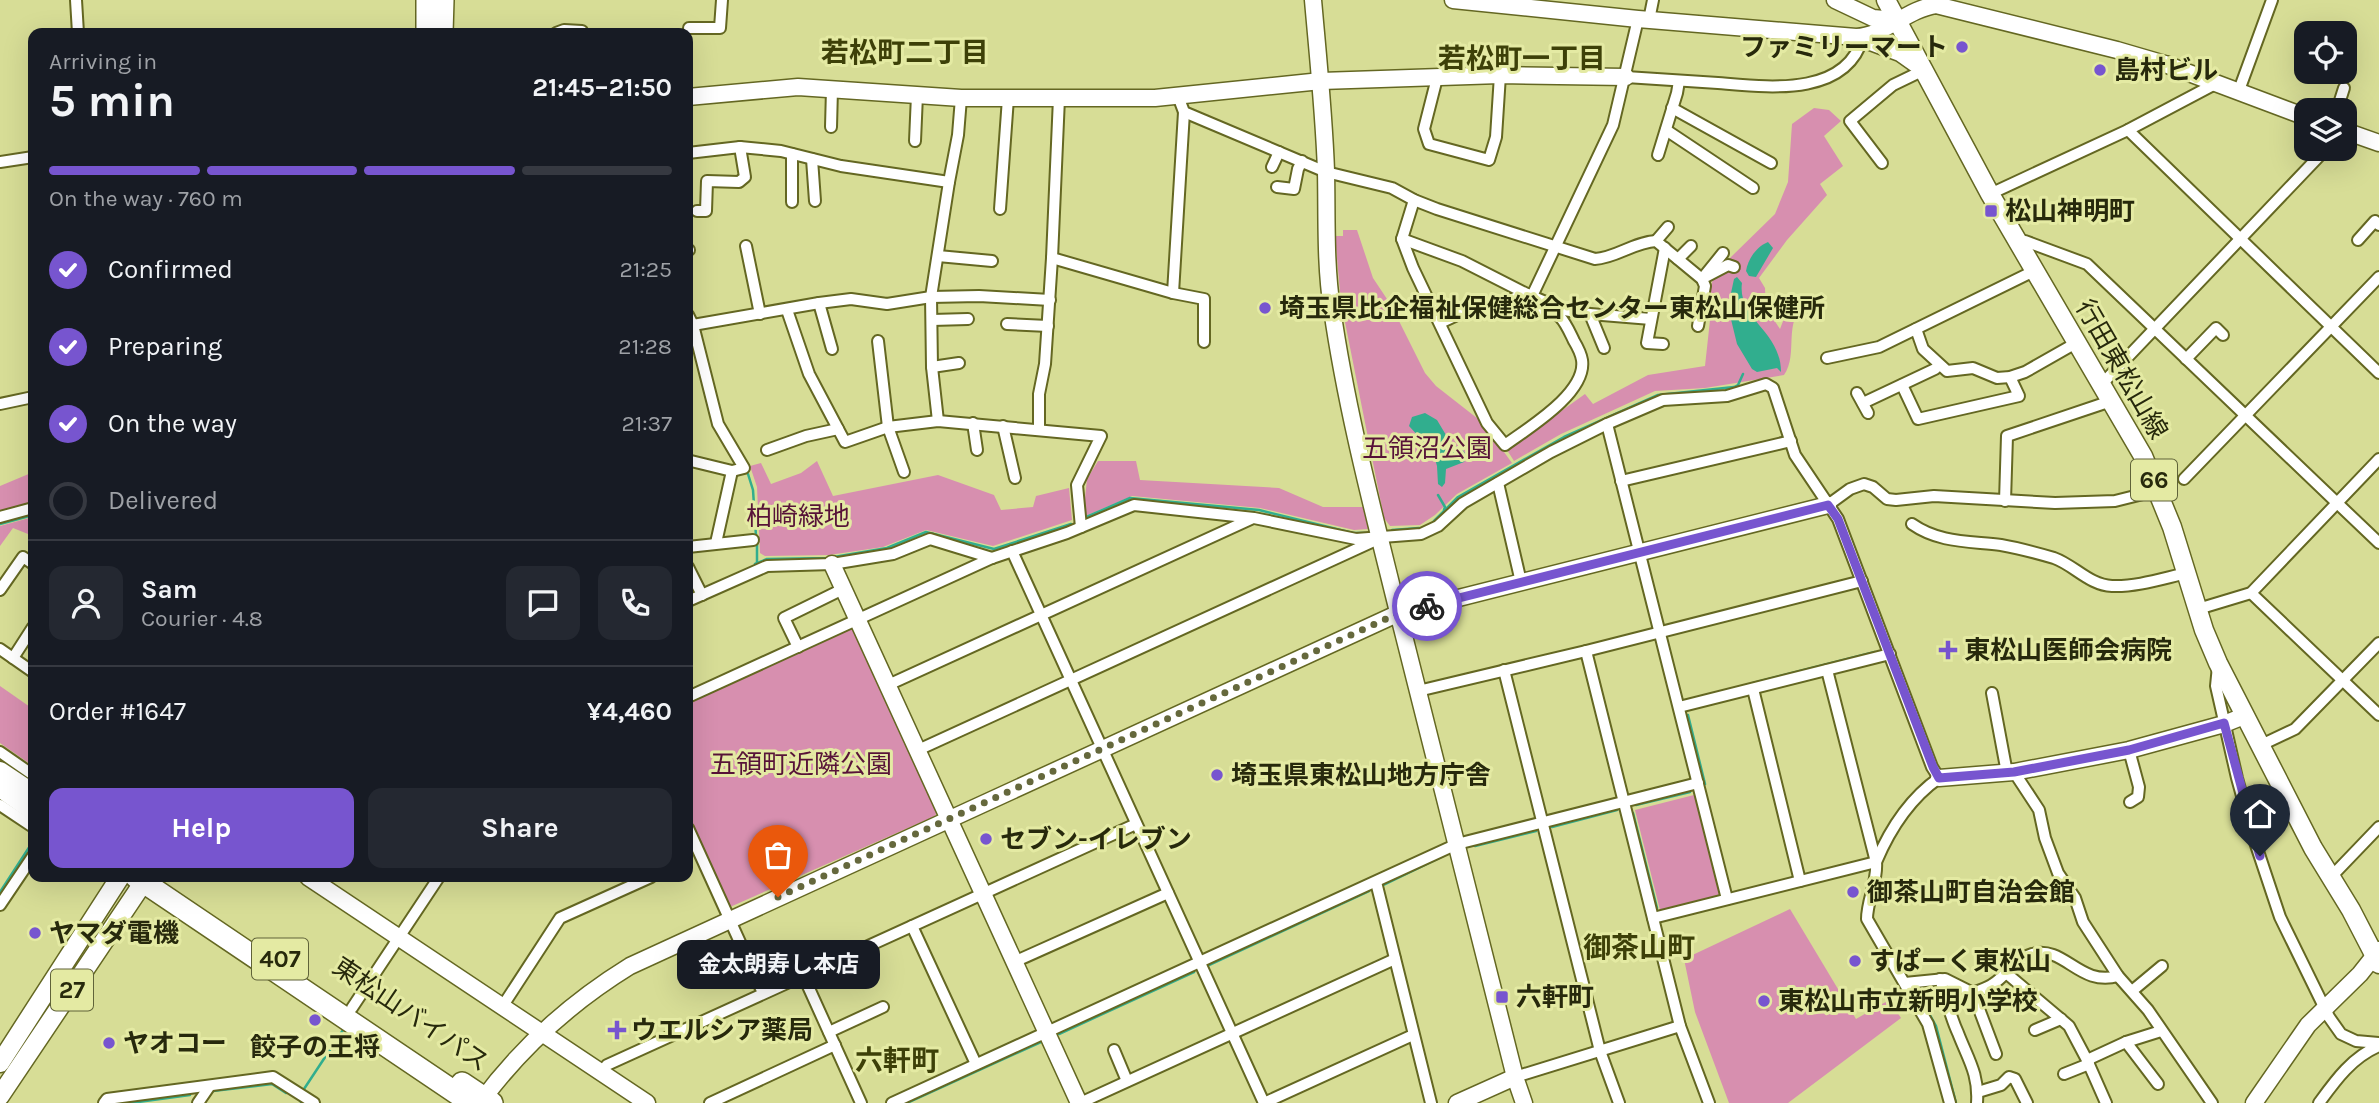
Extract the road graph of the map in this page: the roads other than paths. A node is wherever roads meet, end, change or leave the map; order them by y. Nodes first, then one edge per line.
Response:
1 (76, 0) edge
2 (427, 0) edge
3 (443, 0) edge
4 (722, 0) edge
5 (1313, 0) edge
6 (1453, 0) edge
7 (1653, 0) edge
8 (1835, 0) edge
9 (1886, 0) edge
10 (2272, 0) edge
11 (1644, 19) junction
12 (1897, 20) junction
13 (78, 28) edge
14 (427, 28) edge
15 (442, 28) edge
16 (689, 28) dead end
17 (1863, 37) junction
18 (1924, 70) junction
19 (1500, 75) junction
20 (1626, 77) junction
21 (1437, 78) junction
22 (1321, 81) junction
23 (1679, 81) junction
24 (2214, 84) junction
25 (2344, 88) dead end
26 (832, 89) junction
27 (2238, 93) junction
28 (917, 95) junction
29 (1178, 96) junction
30 (693, 97) edge
31 (961, 98) junction
32 (1008, 98) junction
33 (1059, 98) junction
34 (2341, 98) edge
35 (1672, 108) junction
36 (1184, 112) junction
37 (2294, 113) edge
38 (831, 127) dead end
39 (1666, 130) junction
40 (2128, 130) junction
41 (2357, 136) edge
42 (915, 141) dead end
43 (2379, 144) edge
44 (740, 147) junction
45 (693, 152) edge
46 (1279, 152) junction
47 (792, 153) junction
48 (1658, 155) dead end
49 (28, 158) edge
50 (812, 159) junction
51 (2315, 161) edge
52 (0, 162) edge
53 (1302, 162) junction
54 (1771, 163) dead end
55 (1882, 163) dead end
56 (1272, 167) dead end
57 (1326, 172) junction
58 (948, 182) junction
59 (1278, 187) dead end
60 (1753, 188) dead end
61 (1990, 194) junction
62 (1414, 200) junction
63 (815, 201) dead end
64 (792, 202) dead end
65 (1000, 209) dead end
66 (697, 211) dead end
67 (2379, 225) edge
68 (1668, 226) dead end
69 (1402, 239) junction
70 (2241, 240) junction
71 (2358, 240) dead end
72 (1660, 244) junction
73 (2018, 244) junction
74 (746, 246) dead end
75 (1556, 246) junction
76 (1691, 246) dead end
77 (1723, 253) dead end
78 (938, 256) junction
79 (1052, 258) junction
80 (1678, 260) junction
81 (992, 261) dead end
82 (1734, 267) dead end
83 (2034, 271) junction
84 (2379, 277) edge
85 (1703, 278) junction
86 (1173, 293) junction
87 (1530, 295) junction
88 (931, 297) junction
89 (1049, 300) junction
90 (819, 303) junction
91 (786, 310) junction
92 (760, 314) junction
93 (1590, 314) junction
94 (968, 319) dead end
95 (1651, 319) junction
96 (693, 320) edge
97 (932, 320) junction
98 (1440, 323) junction
99 (1007, 324) dead end
100 (1048, 326) junction
101 (1698, 326) dead end
102 (2330, 327) junction
103 (2155, 328) junction
104 (1916, 329) junction
105 (693, 331) edge
106 (2223, 335) dead end
107 (878, 341) dead end
108 (1203, 342) dead end
109 (2076, 343) junction
110 (1663, 344) dead end
111 (1604, 348) dead end
112 (832, 349) dead end
113 (1827, 358) dead end
114 (2186, 359) junction
115 (959, 363) dead end
116 (1940, 365) junction
117 (932, 367) junction
118 (2379, 373) edge
119 (2010, 377) junction
120 (1902, 385) junction
121 (2101, 385) junction
122 (28, 398) edge
123 (2111, 401) junction
124 (1863, 403) dead end
125 (0, 404) edge
126 (2246, 416) junction
127 (938, 421) junction
128 (973, 423) junction
129 (1607, 424) junction
130 (1003, 426) junction
131 (888, 427) junction
132 (838, 429) junction
133 (1039, 430) junction
134 (1791, 442) junction
135 (767, 450) dead end
136 (977, 450) dead end
137 (2379, 459) edge
138 (693, 461) edge
139 (732, 471) junction
140 (904, 472) dead end
141 (1015, 478) dead end
142 (2184, 479) dead end
143 (1621, 481) junction
144 (1498, 483) junction
145 (2159, 490) junction
146 (2005, 501) junction
147 (2337, 502) junction
148 (1828, 505) junction
149 (28, 509) edge
150 (0, 517) edge
151 (1254, 518) junction
152 (1912, 524) dead end
153 (1081, 527) junction
154 (1380, 538) junction
155 (753, 540) dead end
156 (2379, 542) edge
157 (716, 543) junction
158 (693, 547) edge
159 (1012, 551) junction
160 (1640, 553) junction
161 (992, 558) junction
162 (28, 560) edge
163 (832, 564) junction
164 (2187, 573) junction
165 (693, 577) edge
166 (1862, 581) junction
167 (1521, 582) junction
168 (843, 589) junction
169 (0, 590) edge
170 (2251, 593) junction
171 (702, 595) junction
172 (693, 599) edge
173 (2197, 609) junction
174 (1399, 613) junction
175 (1041, 616) junction
176 (858, 620) junction
177 (1660, 632) junction
178 (28, 634) edge
179 (2379, 643) edge
180 (798, 648) junction
181 (0, 649) edge
182 (1586, 651) junction
183 (1891, 654) junction
184 (13, 657) junction
185 (2218, 663) junction
186 (28, 668) edge
187 (1504, 670) junction
188 (1827, 670) junction
189 (1070, 680) junction
190 (2343, 680) junction
191 (888, 685) junction
192 (1753, 689) junction
193 (1418, 691) junction
194 (1992, 693) dead end
195 (693, 695) edge
196 (1679, 708) junction
197 (2379, 715) edge
198 (2244, 716) junction
199 (2224, 723) junction
200 (2259, 746) junction
201 (1102, 749) junction
202 (918, 750) junction
203 (2129, 750) junction
204 (0, 752) edge
205 (0, 771) edge
206 (28, 772) edge
207 (2011, 773) junction
208 (1939, 778) junction
209 (1698, 783) junction
210 (0, 788) edge
211 (28, 790) edge
212 (1626, 802) junction
213 (2130, 803) dead end
214 (0, 805) edge
215 (28, 808) edge
216 (950, 819) junction
217 (1542, 822) junction
218 (28, 824) edge
219 (1136, 824) junction
220 (2379, 827) edge
221 (693, 840) edge
222 (1457, 844) junction
223 (699, 855) junction
224 (693, 858) edge
225 (1875, 862) junction
226 (28, 863) edge
227 (2331, 877) junction
228 (1376, 881) junction
229 (1800, 881) junction
230 (117, 882) edge
231 (143, 882) edge
232 (152, 882) edge
233 (152, 882) edge
234 (319, 882) edge
235 (436, 882) edge
236 (627, 882) edge
237 (983, 892) junction
238 (1168, 893) junction
239 (1727, 899) junction
240 (0, 905) edge
241 (1653, 918) junction
242 (729, 919) junction
243 (912, 926) junction
244 (399, 937) junction
245 (2378, 956) edge
246 (1395, 959) junction
247 (1014, 962) junction
248 (1200, 963) junction
249 (2162, 966) dead end
250 (2006, 973) junction
251 (803, 975) junction
252 (2118, 976) junction
253 (1940, 979) junction
254 (1905, 983) junction
255 (2132, 991) junction
256 (763, 993) junction
257 (1973, 993) junction
258 (502, 1007) junction
259 (883, 1007) dead end
260 (352, 1008) junction
261 (2325, 1008) junction
262 (2061, 1019) junction
263 (1680, 1026) junction
264 (2035, 1030) dead end
265 (2161, 1031) junction
266 (541, 1032) junction
267 (829, 1032) junction
268 (1047, 1032) junction
269 (1232, 1033) junction
270 (1413, 1035) junction
271 (2126, 1042) junction
272 (835, 1045) junction
273 (2379, 1045) edge
274 (1114, 1050) dead end
275 (1600, 1051) junction
276 (1996, 1054) dead end
277 (2088, 1062) junction
278 (0, 1063) edge
279 (976, 1064) junction
280 (601, 1072) junction
281 (2064, 1074) dead end
282 (1515, 1077) junction
283 (1128, 1081) junction
284 (2158, 1084) dead end
285 (209, 1087) junction
286 (299, 1093) junction
287 (0, 1096) edge
288 (1977, 1097) edge
289 (482, 1102) edge
290 (104, 1103) edge
291 (198, 1103) edge
292 (292, 1103) edge
293 (314, 1103) edge
294 (647, 1103) edge
295 (710, 1103) edge
296 (862, 1103) edge
297 (892, 1103) edge
298 (1079, 1103) edge
299 (1431, 1103) edge
300 (1457, 1103) edge
301 (1524, 1103) edge
302 (1619, 1103) edge
303 (1709, 1103) edge
304 (1950, 1103) edge
305 (2026, 1103) edge
306 (2106, 1103) edge
307 (2212, 1103) edge
308 (2254, 1103) edge
309 (2319, 1103) edge

1 - 13 street
2 - 14 highway
3 - 15 highway
4 - 16 street
5 - 22 street
6 - 11 street
7 - 11 street
8 - 12 street
9 - 12 main road, 行田東松山線 / 66
10 - 27 street
11 - 17 street
11 - 20 street
12 - 17 street
12 - 18 main road, 行田東松山線 / 66
12 - 24 street
17 - 18 street
17 - 23 street
18 - 55 street
18 - 61 main road, 行田東松山線 / 66
19 - 20 street
19 - 21 street
19 - 21 street
20 - 23 street
20 - 75 street
21 - 22 street
22 - 29 street
22 - 57 street
23 - 35 street
24 - 27 street
24 - 40 street
25 - 34 street
26 - 28 street
26 - 30 street
26 - 38 street
27 - 37 street
28 - 31 street
28 - 42 street
29 - 33 street
29 - 36 street
31 - 32 street
31 - 58 street
32 - 33 street
32 - 65 street
33 - 79 street
35 - 39 street
35 - 54 street
36 - 46 street
36 - 86 street
39 - 48 street
39 - 60 street
40 - 61 street
40 - 70 street
41 - 43 street
44 - 45 street
44 - 47 street
44 - 66 street
46 - 53 street
46 - 56 street
47 - 50 street
47 - 64 street
49 - 52 street
50 - 58 street
50 - 63 street
51 - 70 street
53 - 57 street
53 - 59 street
57 - 62 street
57 - 154 street
58 - 78 street
61 - 73 main road, 行田東松山線 / 66
62 - 69 street
62 - 75 street
67 - 71 street
68 - 72 street
69 - 87 street
69 - 98 street
70 - 102 street
70 - 103 street
72 - 75 street
72 - 80 street
72 - 95 street
73 - 83 main road, 行田東松山線 / 66
73 - 103 street
74 - 92 street
75 - 87 street
76 - 80 street
77 - 85 street
78 - 81 street
78 - 88 street
79 - 86 street
79 - 89 street
80 - 85 street
82 - 85 street
83 - 104 street
83 - 109 main road, 行田東松山線 / 66
84 - 102 street
85 - 101 street
86 - 108 street
87 - 93 street
87 - 98 street
87 - 98 street
88 - 89 street
88 - 90 street
88 - 97 street
89 - 100 street
90 - 91 street
90 - 112 street
91 - 92 street
91 - 132 street
92 - 96 street
93 - 95 street
93 - 111 street
94 - 97 street
95 - 110 street
97 - 117 street
99 - 100 street
100 - 133 street
102 - 118 street
102 - 126 street
103 - 114 street
103 - 121 street
104 - 113 street
104 - 116 street
105 - 139 street
106 - 114 street
107 - 131 street
109 - 119 street
109 - 121 main road, 行田東松山線 / 66
114 - 126 street
115 - 117 street
116 - 119 street
116 - 120 street
117 - 127 street
119 - 120 street
120 - 124 street
121 - 123 main road, 行田東松山線 / 66
122 - 125 street
123 - 145 main road, 行田東松山線 / 66
123 - 146 street
126 - 142 street
126 - 147 street
127 - 128 street
127 - 131 street
128 - 130 street
128 - 136 street
129 - 134 street
129 - 143 street
129 - 144 street
130 - 133 street
130 - 141 street
131 - 132 street
131 - 140 street
132 - 135 street
133 - 153 street
134 - 143 street
134 - 148 street
137 - 147 street
138 - 139 street
139 - 157 street
143 - 160 street
144 - 154 street
144 - 167 street
145 - 146 street
145 - 164 main road, 行田東松山線 / 66
146 - 148 street
147 - 156 street
147 - 170 street
148 - 160 street
148 - 166 street
149 - 150 street
151 - 153 street
151 - 154 street
151 - 175 street
152 - 164 street
153 - 159 street
154 - 174 street
154 - 189 street
155 - 157 street
157 - 158 street
159 - 161 street
159 - 175 street
160 - 167 street
160 - 177 street
161 - 163 street
161 - 176 street
162 - 169 street
163 - 168 street
163 - 171 street
164 - 173 main road, 行田東松山線 / 66
165 - 171 street
166 - 177 street
166 - 183 street
167 - 174 street
168 - 176 street
168 - 180 street
170 - 173 street
170 - 190 street
171 - 172 street
173 - 185 main road, 行田東松山線 / 66
174 - 193 street
174 - 201 street
175 - 189 street
175 - 191 street
176 - 180 street
176 - 191 street
177 - 182 street
177 - 196 street
178 - 184 street
179 - 190 street
180 - 195 street
181 - 184 street
182 - 187 street
182 - 212 street
183 - 188 street
183 - 208 street
184 - 186 street
185 - 198 main road, 行田東松山線 / 66
185 - 199 street
187 - 193 street
187 - 217 street
188 - 192 street
188 - 225 street
189 - 201 street
189 - 202 street
190 - 197 street
190 - 200 street
191 - 202 street
192 - 196 street
192 - 229 street
193 - 222 street
194 - 207 street
196 - 209 street
198 - 199 street
198 - 200 main road, 行田東松山線 / 66
199 - 203 street
199 - 261 street
200 - 227 main road, 行田東松山線 / 66
201 - 216 street
201 - 219 street
202 - 216 street
203 - 207 street
203 - 213 street
204 - 206 street
205 - 211 main road
207 - 208 street
207 - 252 street
208 - 225 street
209 - 212 street
209 - 239 street
210 - 215 main road
212 - 217 street
212 - 241 street
214 - 218 street
216 - 237 street
216 - 242 street
217 - 222 street
217 - 275 street
219 - 237 street
219 - 238 street
220 - 227 street
221 - 223 street
222 - 228 street
222 - 282 street
223 - 224 street
223 - 242 street
225 - 229 street
225 - 254 street
226 - 240 street
227 - 245 main road, 行田東松山線 / 66
228 - 246 street
228 - 248 street
229 - 239 street
230 - 278 main road, 27
231 - 287 main road, 27
232 - 260 highway, 東松山バイパス / 407
233 - 289 highway, 東松山バイパス / 407
234 - 244 street
235 - 244 street
236 - 258 street
237 - 243 street
237 - 247 street
238 - 247 street
238 - 248 street
239 - 241 street
241 - 263 street
242 - 256 street
242 - 266 street
243 - 251 street
243 - 279 street
244 - 258 street
244 - 260 street
245 - 261 street
246 - 269 street
246 - 270 street
247 - 268 street
248 - 268 street
248 - 269 street
249 - 255 street
250 - 252 street
250 - 257 street
250 - 262 street
251 - 256 street
251 - 267 street
252 - 255 street
253 - 254 street
253 - 257 street
253 - 288 street
254 - 304 street
255 - 265 street
256 - 280 street
257 - 276 street
258 - 266 street
259 - 267 street
260 - 289 highway, 東松山バイパス / 407
261 - 273 street
261 - 308 street
262 - 264 street
262 - 277 street
263 - 275 street
263 - 303 street
265 - 271 street
265 - 307 street
266 - 280 street
266 - 289 street
267 - 272 street
268 - 279 street
268 - 298 street
269 - 270 street
269 - 283 street
270 - 299 street
271 - 277 street
271 - 284 street
272 - 295 street
272 - 296 street
273 - 309 street
274 - 283 street
275 - 282 street
275 - 302 street
277 - 281 street
277 - 306 street
279 - 297 street
280 - 294 street
282 - 300 street
282 - 301 street
283 - 298 street
285 - 286 street
285 - 290 street
285 - 291 street
286 - 292 street
286 - 293 street
288 - 305 street

